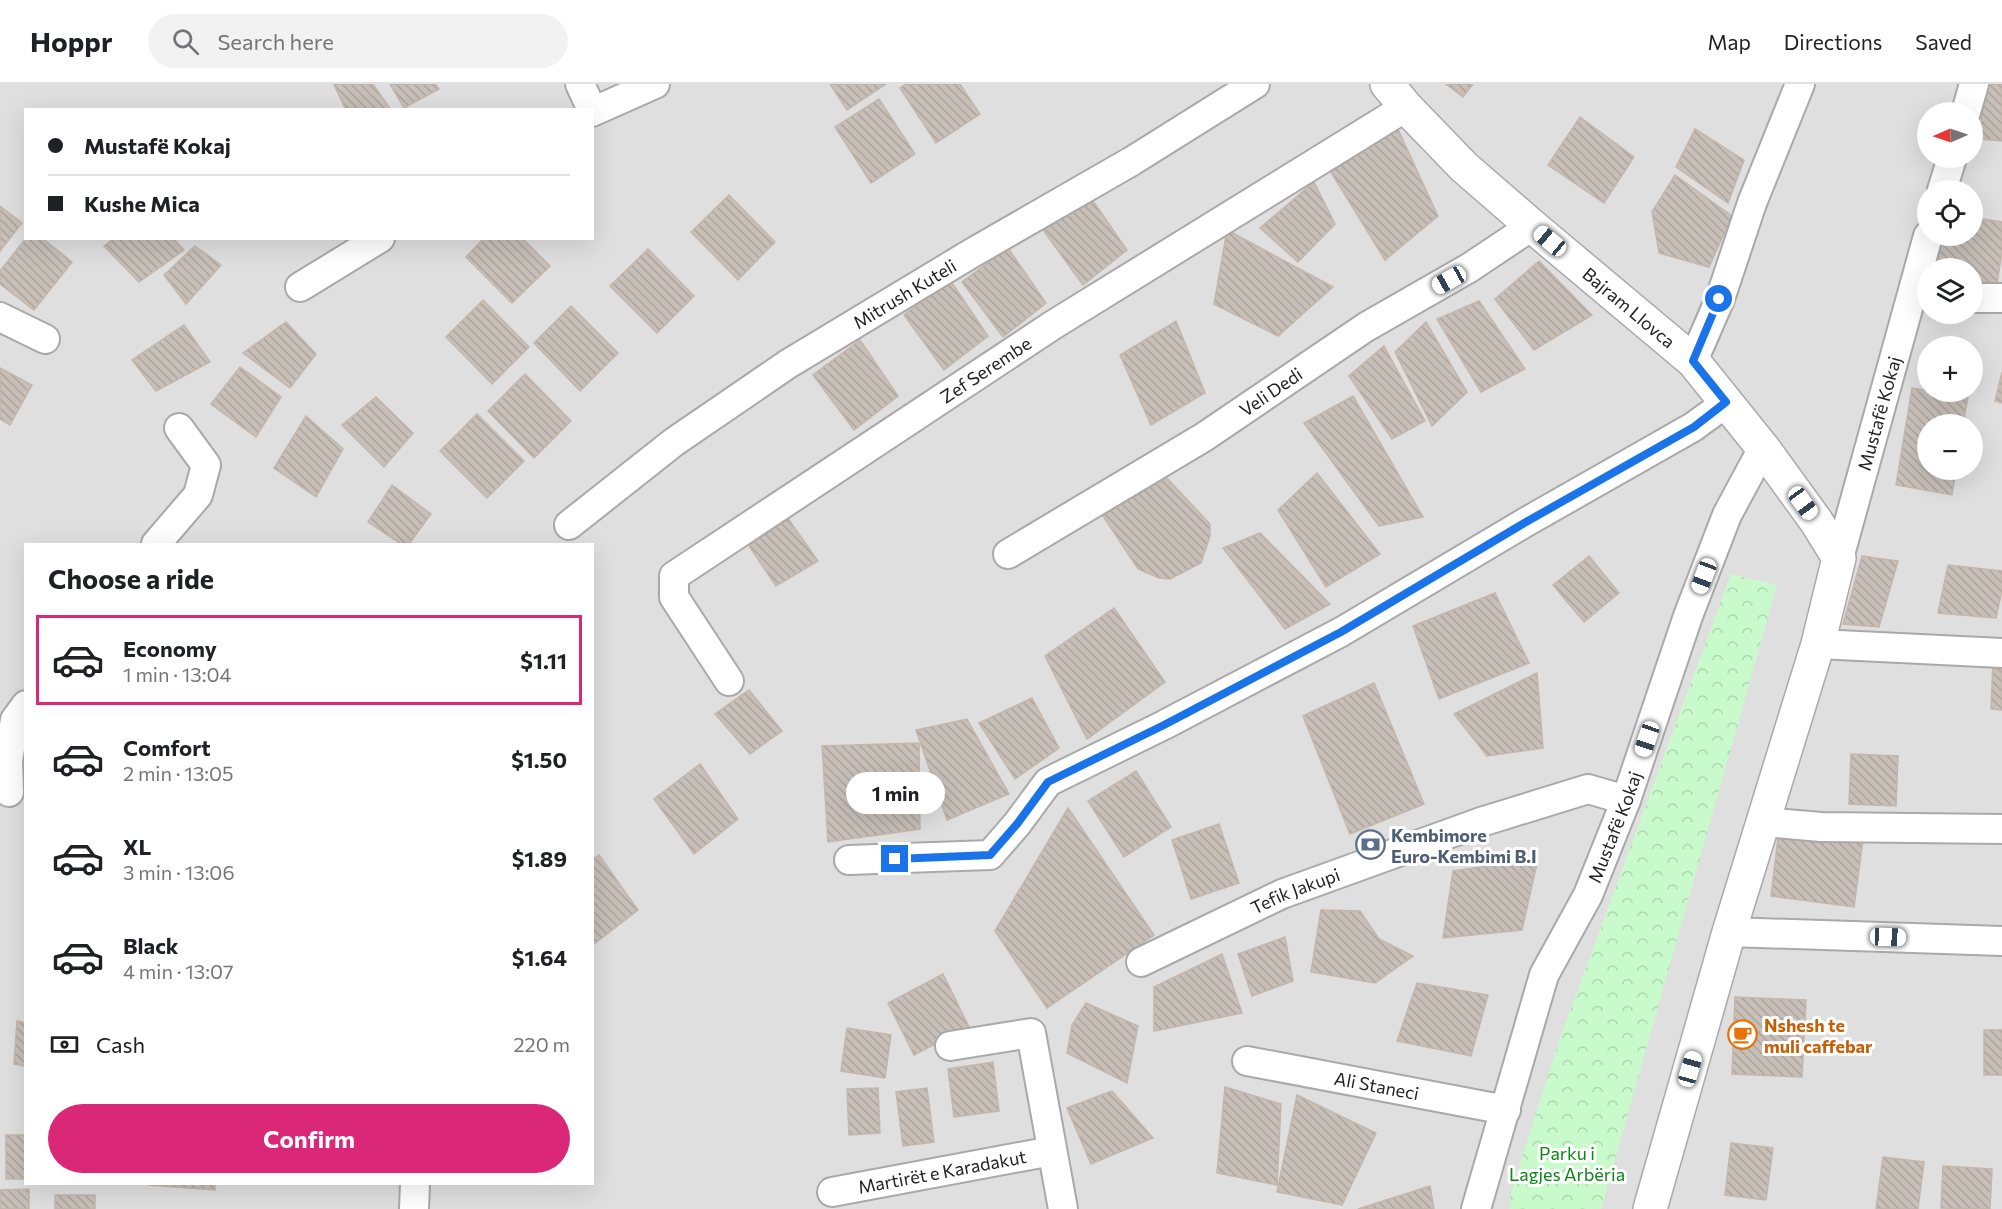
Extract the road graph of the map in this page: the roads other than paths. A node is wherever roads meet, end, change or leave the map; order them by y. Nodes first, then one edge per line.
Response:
1 (580, 84) edge
2 (655, 84) edge
3 (1255, 84) edge
4 (1800, 84) edge
5 (1974, 84) edge
6 (1397, 96) edge
7 (1969, 102) edge
8 (592, 108) edge
9 (594, 111) edge
10 (1532, 226) junction
11 (377, 240) edge
12 (300, 287) dead end
13 (1983, 298) edge
14 (2002, 298) edge
15 (1917, 300) edge
16 (0, 317) edge
17 (45, 339) dead end
18 (1693, 361) junction
19 (1726, 402) junction
20 (179, 428) dead end
21 (1763, 448) junction
22 (569, 525) dead end
23 (157, 543) edge
24 (1008, 554) dead end
25 (1839, 558) junction
26 (1818, 644) junction
27 (2002, 653) edge
28 (729, 681) dead end
29 (24, 708) edge
30 (12, 793) edge
31 (1626, 800) junction
32 (1763, 822) junction
33 (2002, 829) edge
34 (849, 860) dead end
35 (1729, 932) junction
36 (2002, 941) edge
37 (1141, 962) dead end
38 (950, 1046) dead end
39 (1247, 1061) dead end
40 (1506, 1110) junction
41 (1052, 1151) junction
42 (415, 1185) edge
43 (832, 1192) dead end
44 (414, 1209) edge
45 (1063, 1209) edge
46 (1476, 1209) edge
47 (1650, 1209) edge

1 - 8 street
2 - 9 street
3 - 22 street, Mitrush Kuteli
4 - 18 street
5 - 7 street
6 - 10 street, Bajram Llovca
6 - 28 street, Zef Serembe
10 - 18 street, Bajram Llovca
10 - 24 street, Veli Dedi
11 - 12 street
13 - 14 street
15 - 25 street, Mustafë Kokaj
16 - 17 street
18 - 19 street, Bajram Llovca
19 - 21 street, Bajram Llovca
19 - 34 street
20 - 23 street
21 - 25 street, Bajram Llovca
21 - 31 street, Mustafë Kokaj
25 - 26 street, Mustafë Kokaj
26 - 27 street
26 - 32 street, Mustafë Kokaj
29 - 30 street
31 - 37 street, Tefik Jakupi
31 - 40 street, Mustafë Kokaj
32 - 33 street
32 - 35 street, Mustafë Kokaj
35 - 36 street
35 - 47 street, Mustafë Kokaj
38 - 41 street, Martirët e Karadakut
39 - 40 street, Ali Staneci
40 - 46 street, Mustafë Kokaj
41 - 43 street, Martirët e Karadakut
41 - 45 street, Martirët e Karadakut
42 - 44 street

